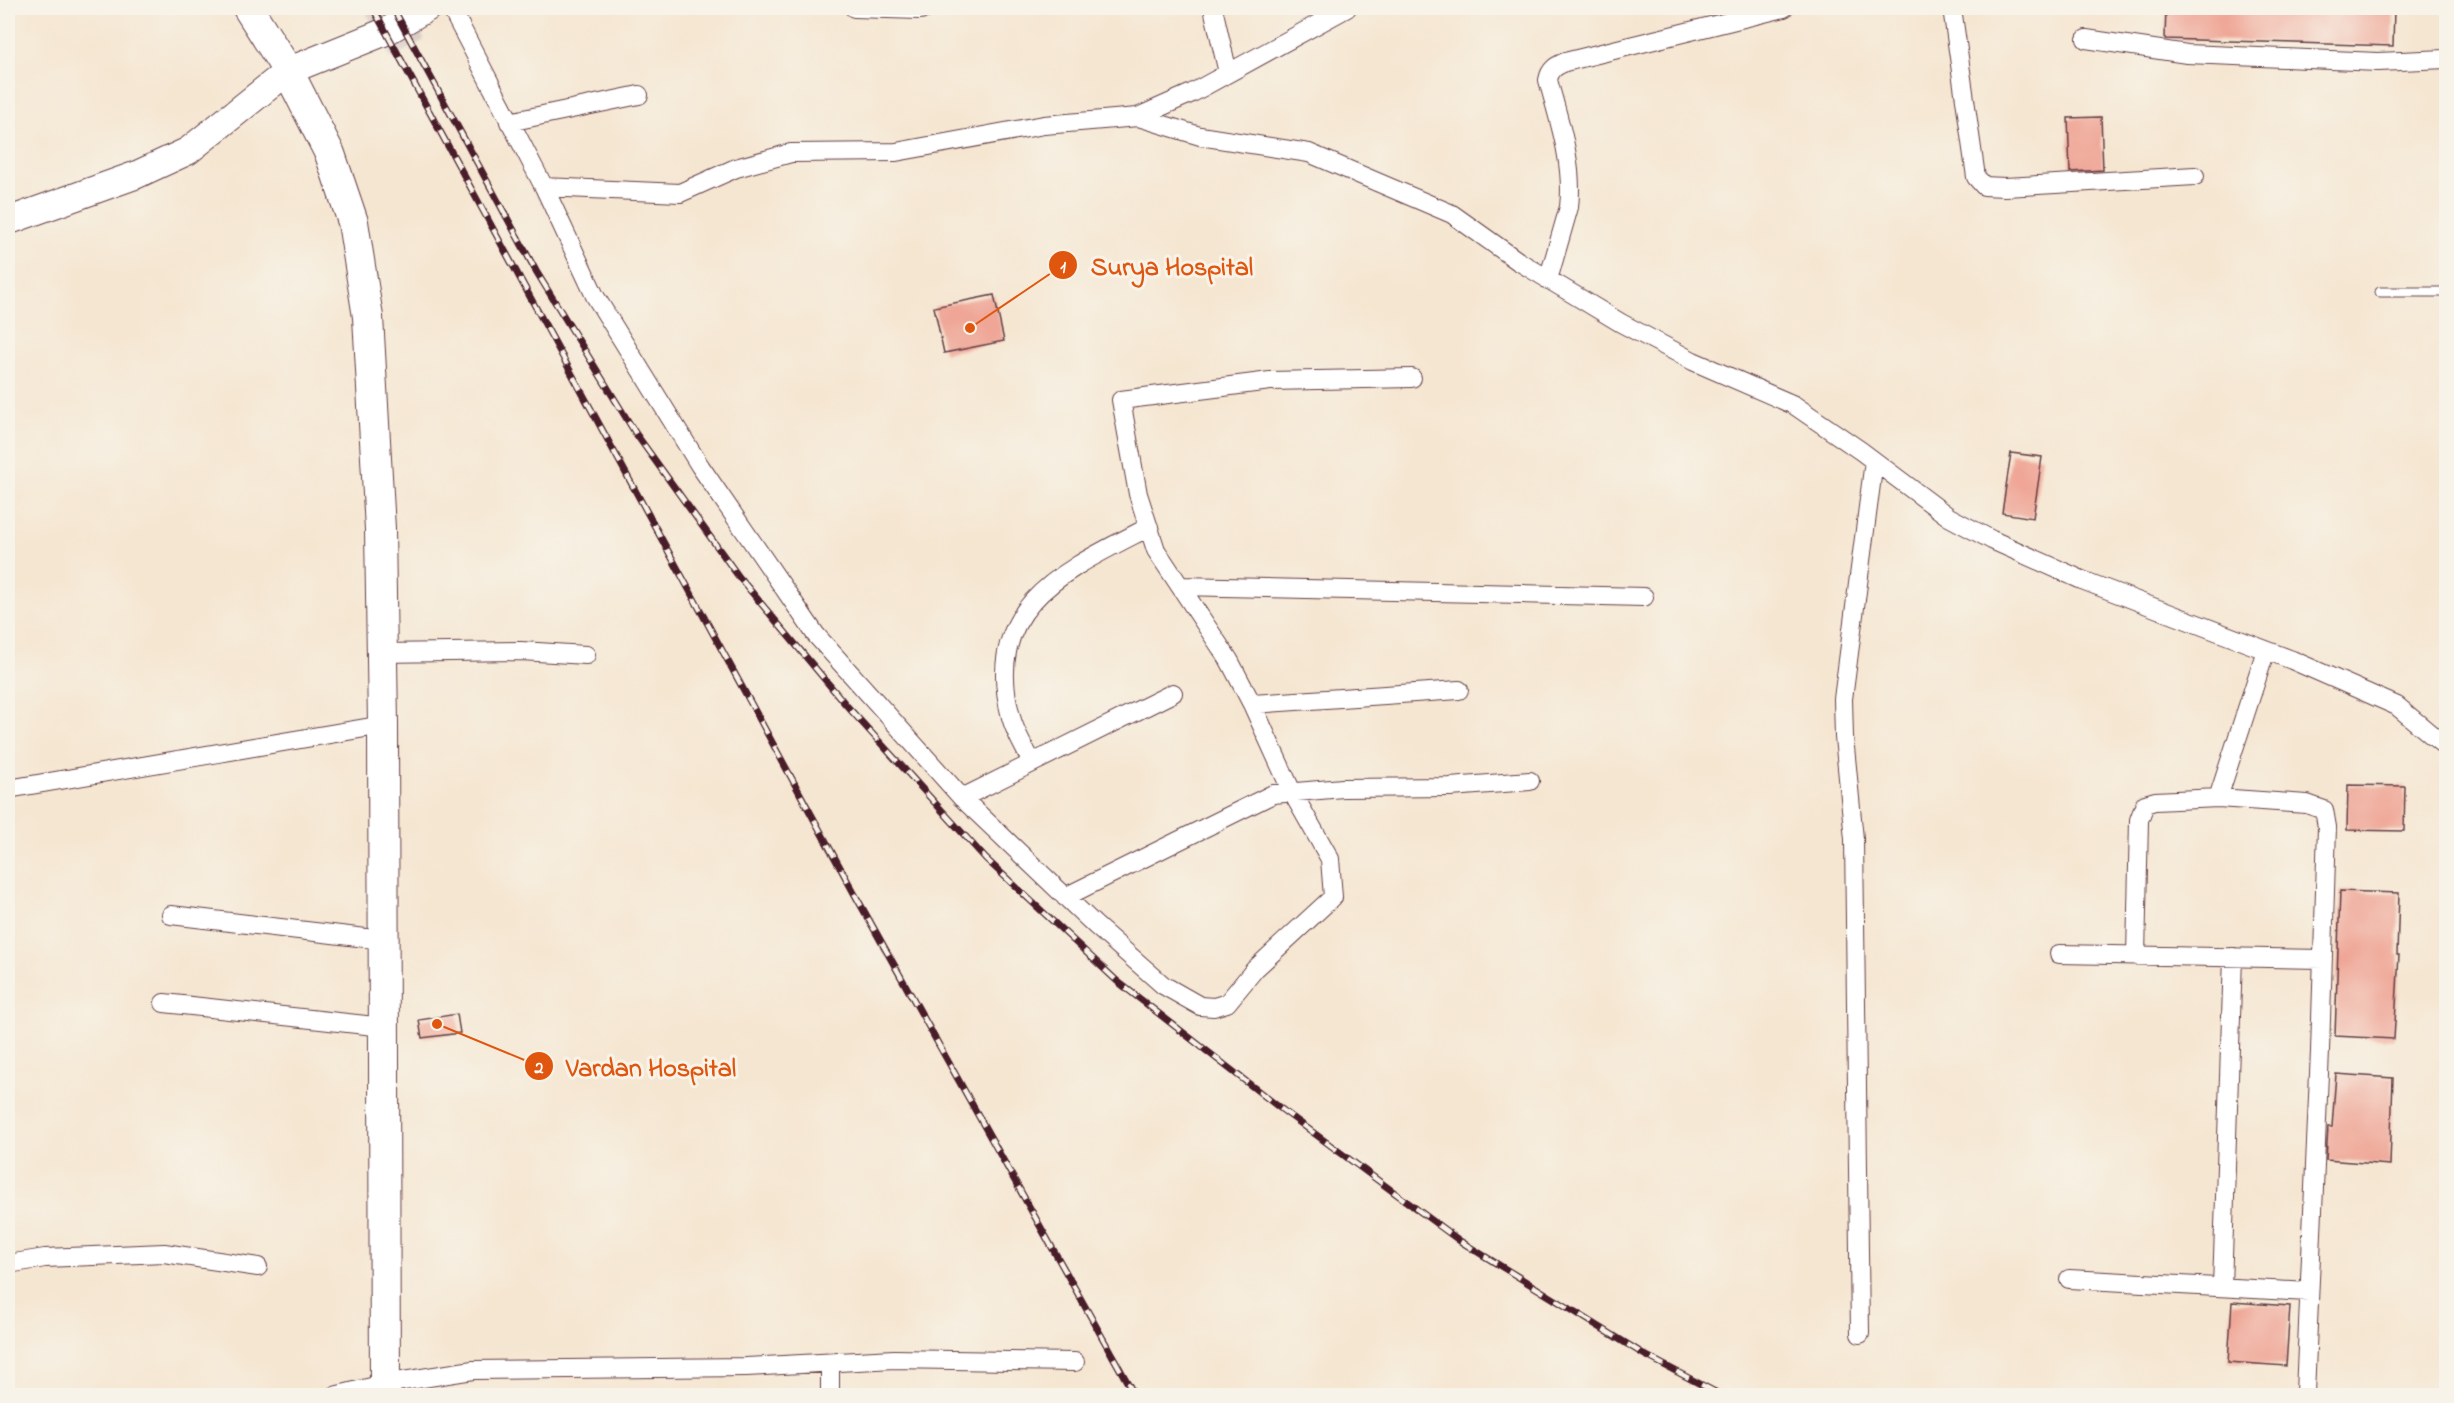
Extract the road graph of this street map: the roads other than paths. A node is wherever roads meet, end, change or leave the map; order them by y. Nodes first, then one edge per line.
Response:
1 (248, 8) edge
2 (427, 8) edge
3 (451, 8) edge
4 (854, 8) edge
5 (930, 8) edge
6 (1213, 8) edge
7 (1347, 8) edge
8 (1784, 8) edge
9 (1952, 8) edge
10 (2086, 39) dead end
11 (2446, 59) edge
12 (288, 71) junction
13 (1228, 73) junction
14 (639, 95) dead end
15 (1138, 117) junction
16 (509, 122) junction
17 (2195, 176) dead end
18 (544, 188) junction
19 (8, 221) edge
20 (1548, 280) junction
21 (2380, 292) dead end
22 (2446, 292) edge
23 (1412, 378) dead end
24 (1874, 461) junction
25 (1149, 527) junction
26 (1180, 586) junction
27 (1644, 597) dead end
28 (2266, 650) junction
29 (382, 653) junction
30 (586, 655) dead end
31 (1459, 690) dead end
32 (1173, 693) dead end
33 (1252, 704) junction
34 (383, 725) junction
35 (2446, 747) edge
36 (1032, 763) junction
37 (1530, 781) dead end
38 (8, 789) edge
39 (1292, 792) junction
40 (962, 798) junction
41 (2218, 798) junction
42 (1065, 897) junction
43 (171, 915) dead end
44 (383, 940) junction
45 (2059, 954) dead end
46 (2136, 956) junction
47 (2234, 957) junction
48 (2323, 959) junction
49 (164, 1003) dead end
50 (384, 1027) junction
51 (8, 1264) edge
52 (258, 1267) dead end
53 (2069, 1279) dead end
54 (2222, 1287) junction
55 (2309, 1292) junction
56 (1860, 1334) dead end
57 (1075, 1362) dead end
58 (830, 1363) junction
59 (384, 1390) edge
60 (2305, 1393) dead end
61 (334, 1395) edge
62 (830, 1395) edge

1 - 12 main road
2 - 12 street
3 - 16 street
4 - 5 street
6 - 13 street
7 - 13 street
8 - 20 street
9 - 17 street
10 - 11 street
12 - 19 street
12 - 29 main road
13 - 15 street
14 - 16 street
15 - 18 street
15 - 20 street
16 - 18 street
18 - 40 street
20 - 24 street
21 - 22 lane
23 - 25 street
24 - 28 street
24 - 56 street
25 - 26 street
25 - 36 street
26 - 27 street
26 - 33 street
28 - 35 street
28 - 41 street
29 - 30 street
29 - 34 main road
31 - 33 street
32 - 36 street
33 - 39 street
34 - 38 street
34 - 44 main road
36 - 40 street
37 - 39 street
39 - 42 street
39 - 42 street
40 - 42 street
41 - 46 street
41 - 48 street
43 - 44 street
44 - 50 main road
45 - 46 street
46 - 47 street
47 - 48 street
47 - 54 street
48 - 55 street
49 - 50 street
50 - 59 main road
51 - 52 street
53 - 54 street
54 - 55 street
55 - 60 street
57 - 58 street
58 - 59 street
58 - 62 street
59 - 61 street

